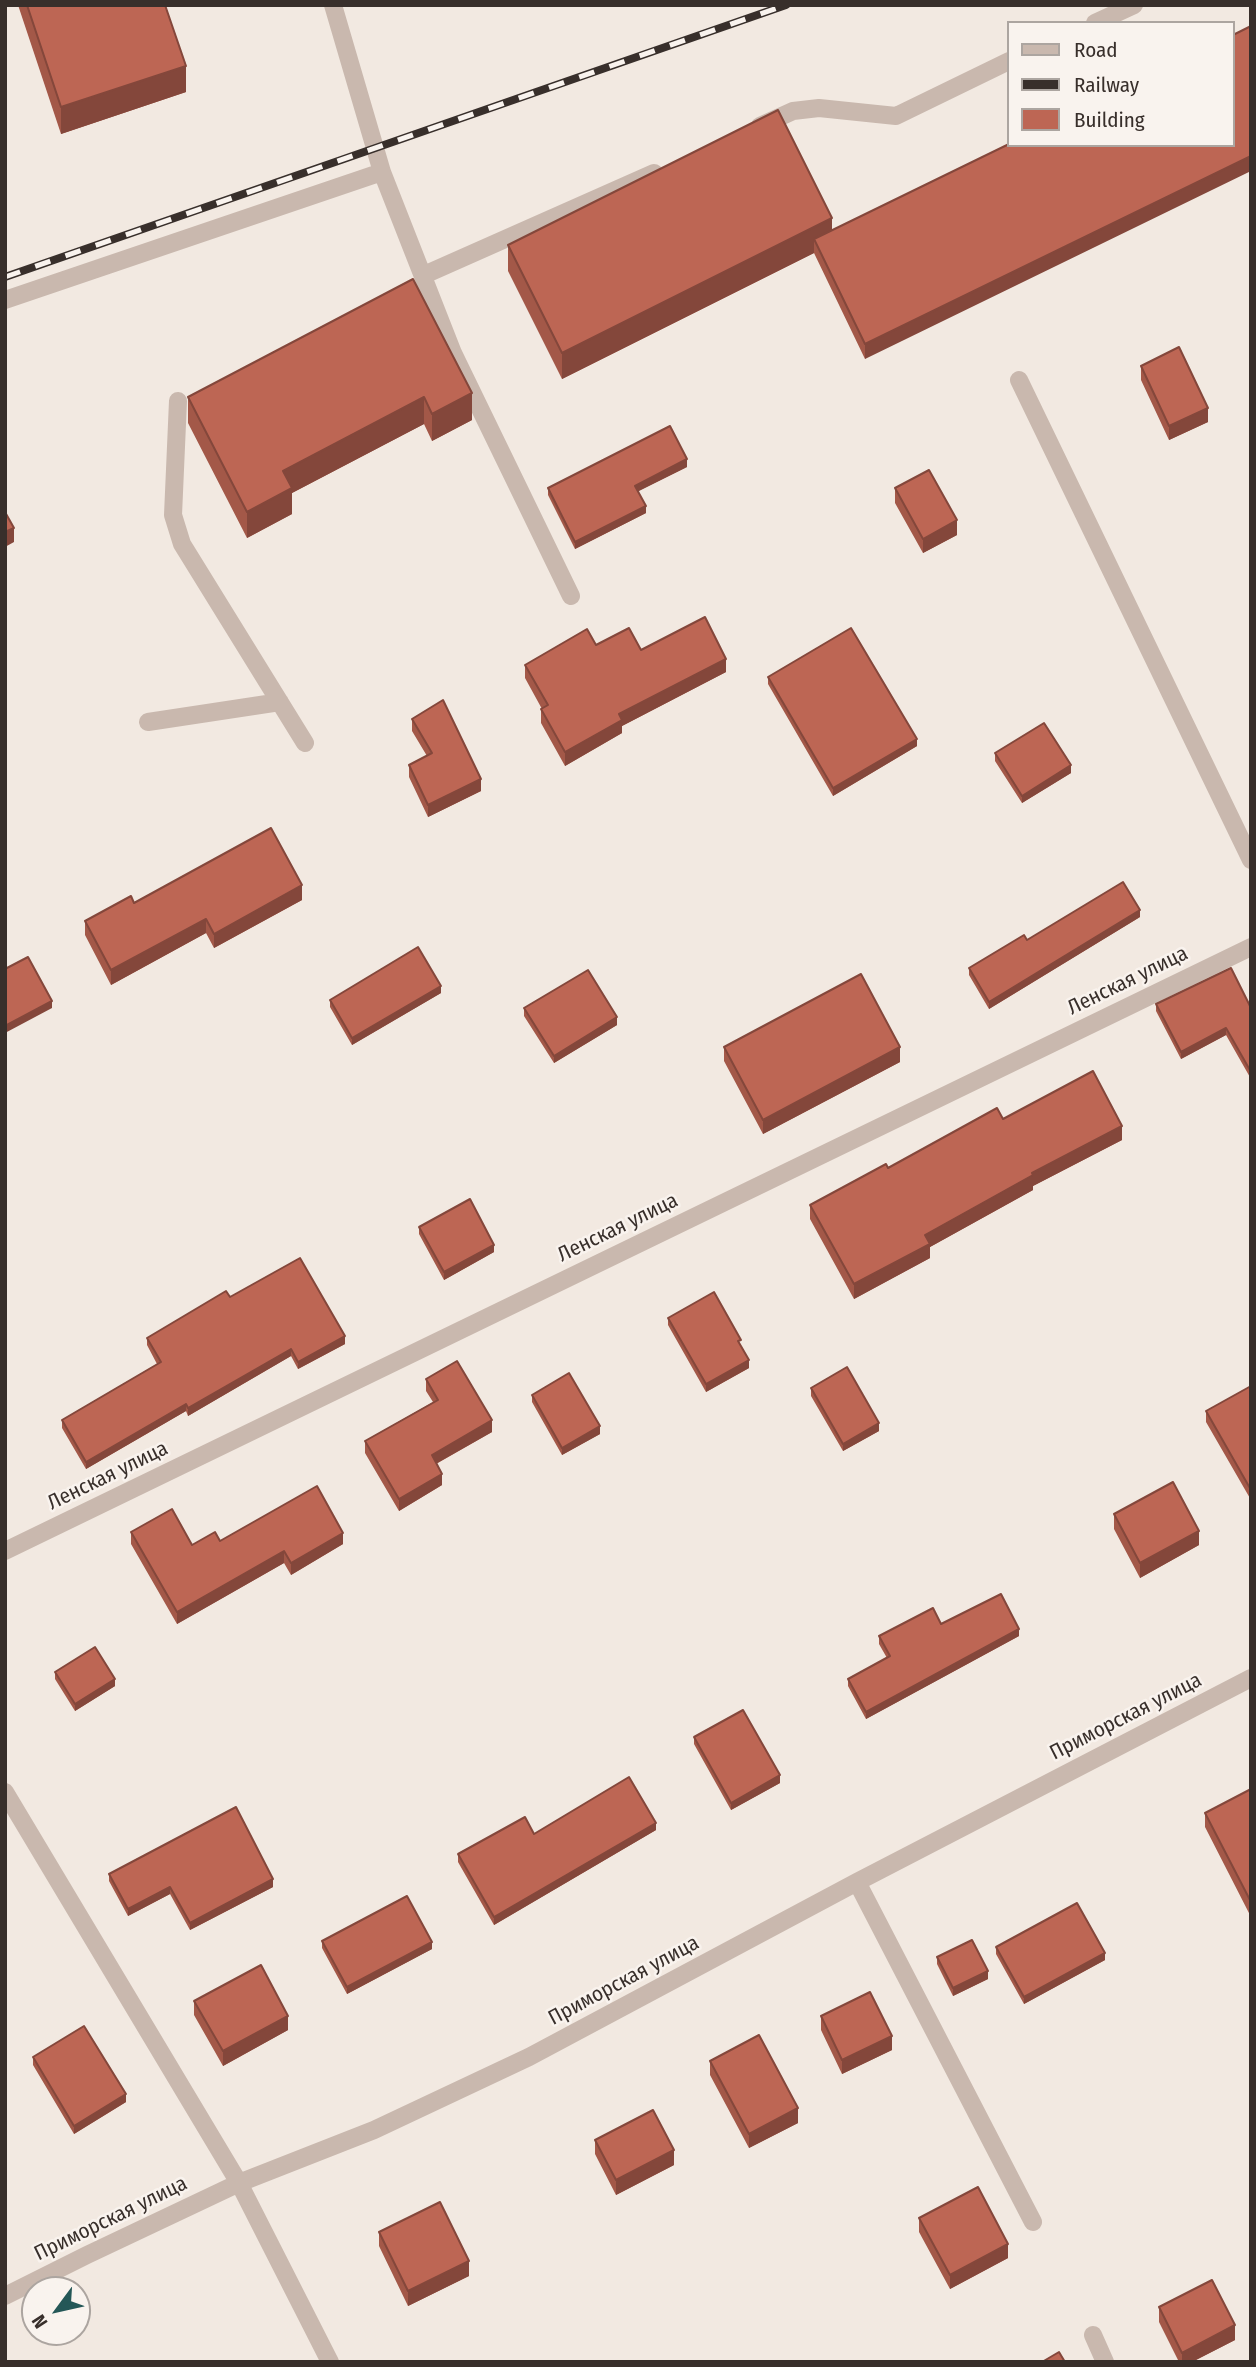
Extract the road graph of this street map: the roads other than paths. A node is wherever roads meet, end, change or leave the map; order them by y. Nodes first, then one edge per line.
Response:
1 (333, 5) edge
2 (1134, 5) edge
3 (1099, 21) edge
4 (1007, 62) edge
5 (742, 134) edge
6 (666, 168) edge
7 (382, 172) junction
8 (424, 275) junction
9 (5, 300) edge
10 (1019, 380) dead end
11 (178, 401) dead end
12 (571, 596) dead end
13 (280, 702) junction
14 (148, 722) dead end
15 (305, 743) dead end
16 (1251, 860) edge
17 (1251, 947) edge
18 (5, 1551) edge
19 (1251, 1678) edge
20 (5, 1792) edge
21 (858, 1882) junction
22 (239, 2183) junction
23 (1033, 2222) dead end
24 (5, 2296) edge
25 (1093, 2335) dead end
26 (330, 2362) edge
27 (1105, 2362) edge

1 - 7 street
2 - 3 street
4 - 5 street
6 - 8 street
7 - 8 street
7 - 9 street
8 - 12 street
10 - 16 street
11 - 13 street
13 - 14 street
13 - 15 street
17 - 18 street, Ленская улица
19 - 21 street, Приморская улица
20 - 22 street
21 - 22 street, Приморская улица
21 - 23 street
22 - 24 street, Приморская улица
22 - 26 street
25 - 27 street

